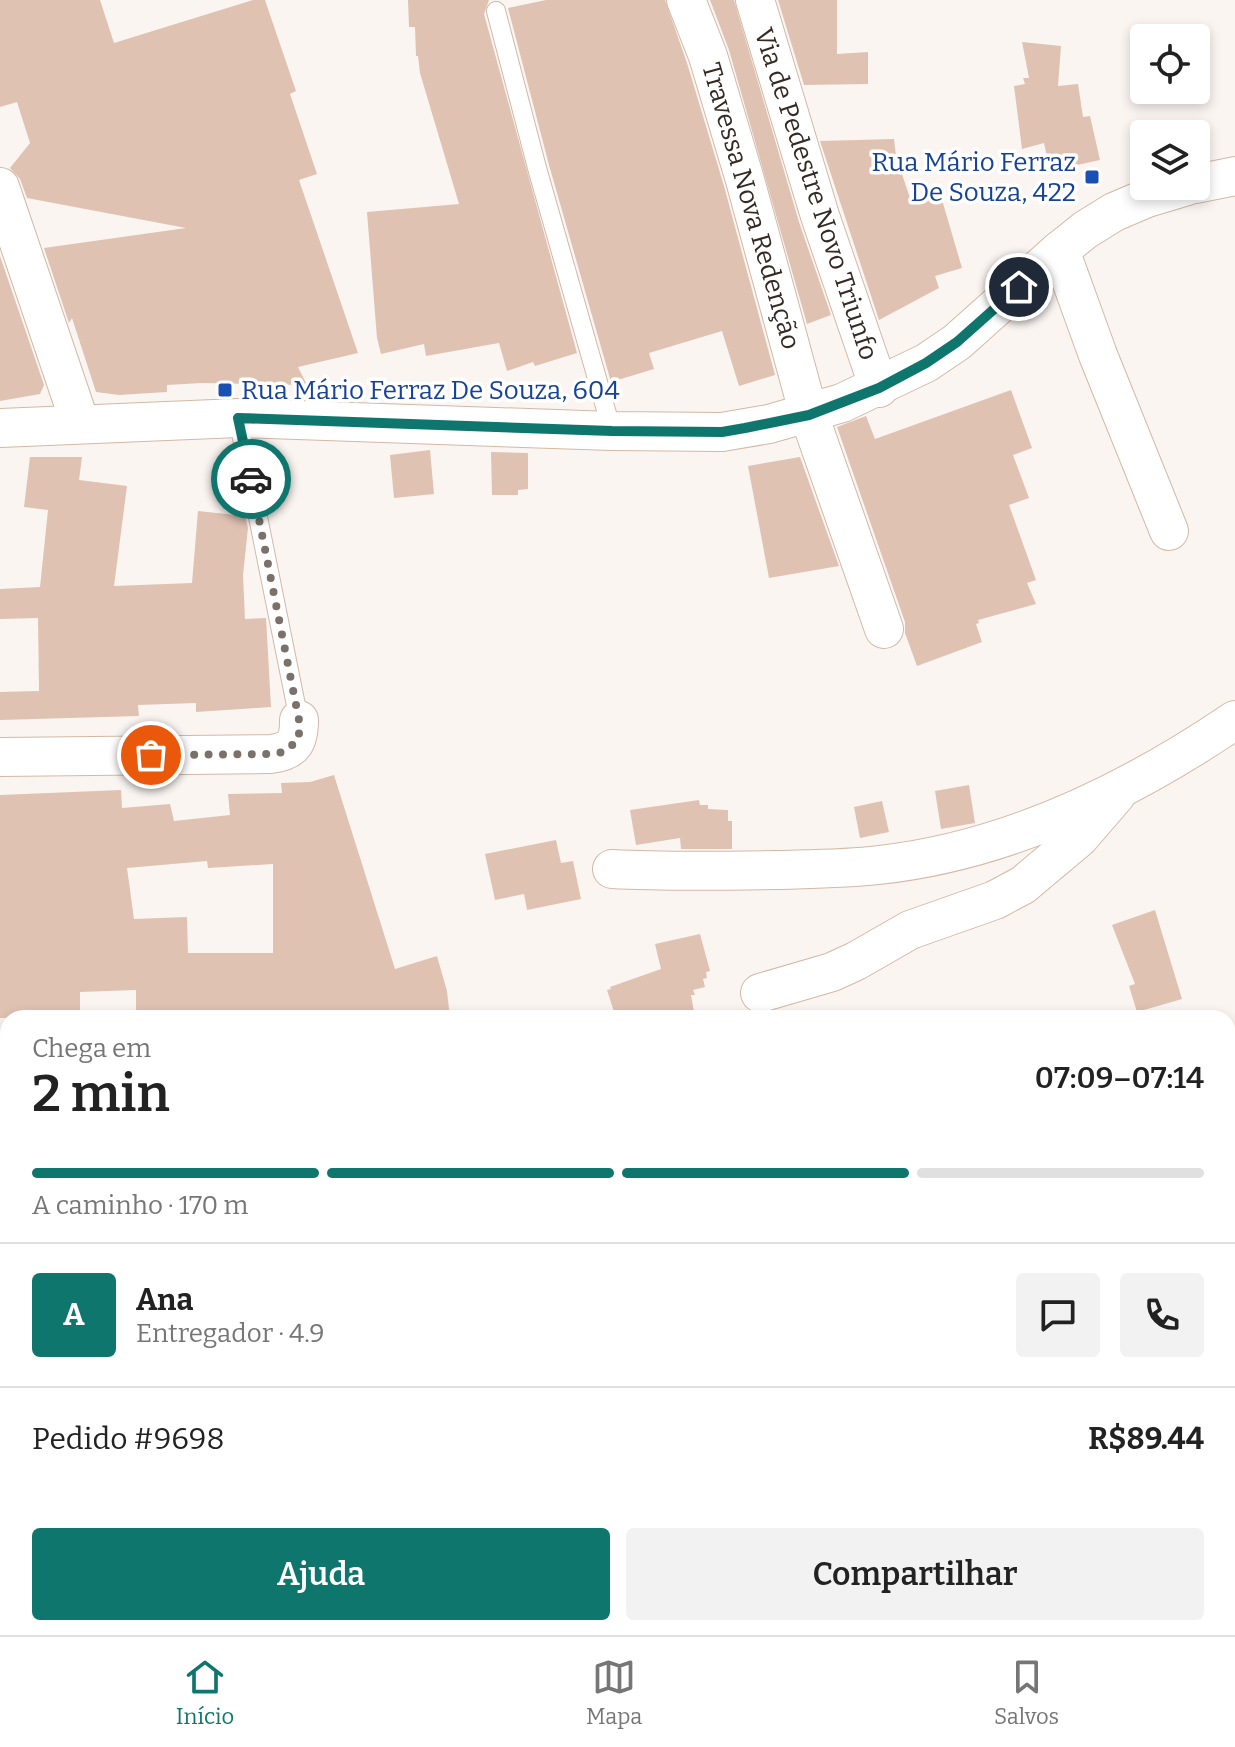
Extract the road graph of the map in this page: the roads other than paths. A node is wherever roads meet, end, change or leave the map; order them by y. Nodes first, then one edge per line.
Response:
1 (686, 0) edge
2 (755, 0) edge
3 (496, 11) dead end
4 (1235, 176) edge
5 (1210, 181) edge
6 (0, 187) edge
7 (1142, 200) edge
8 (1060, 250) junction
9 (879, 388) junction
10 (809, 415) junction
11 (238, 418) junction
12 (80, 423) junction
13 (0, 428) edge
14 (612, 431) junction
15 (1169, 531) dead end
16 (884, 629) dead end
17 (299, 720) joint
18 (1235, 720) edge
19 (0, 757) edge
20 (1120, 789) junction
21 (612, 869) dead end
22 (760, 993) dead end

1 - 10 street, Travessa Nova Redenção
2 - 9 street, Via de Pedestre Novo Triunfo
3 - 14 lane
4 - 5 street
6 - 12 street
7 - 8 street
8 - 9 street
8 - 15 street
9 - 10 street
10 - 14 street
10 - 16 street, Travessa Nova Redenção
11 - 12 street
11 - 14 street
11 - 17 lane
12 - 13 street
17 - 19 street
18 - 20 street
20 - 21 street
20 - 22 street

